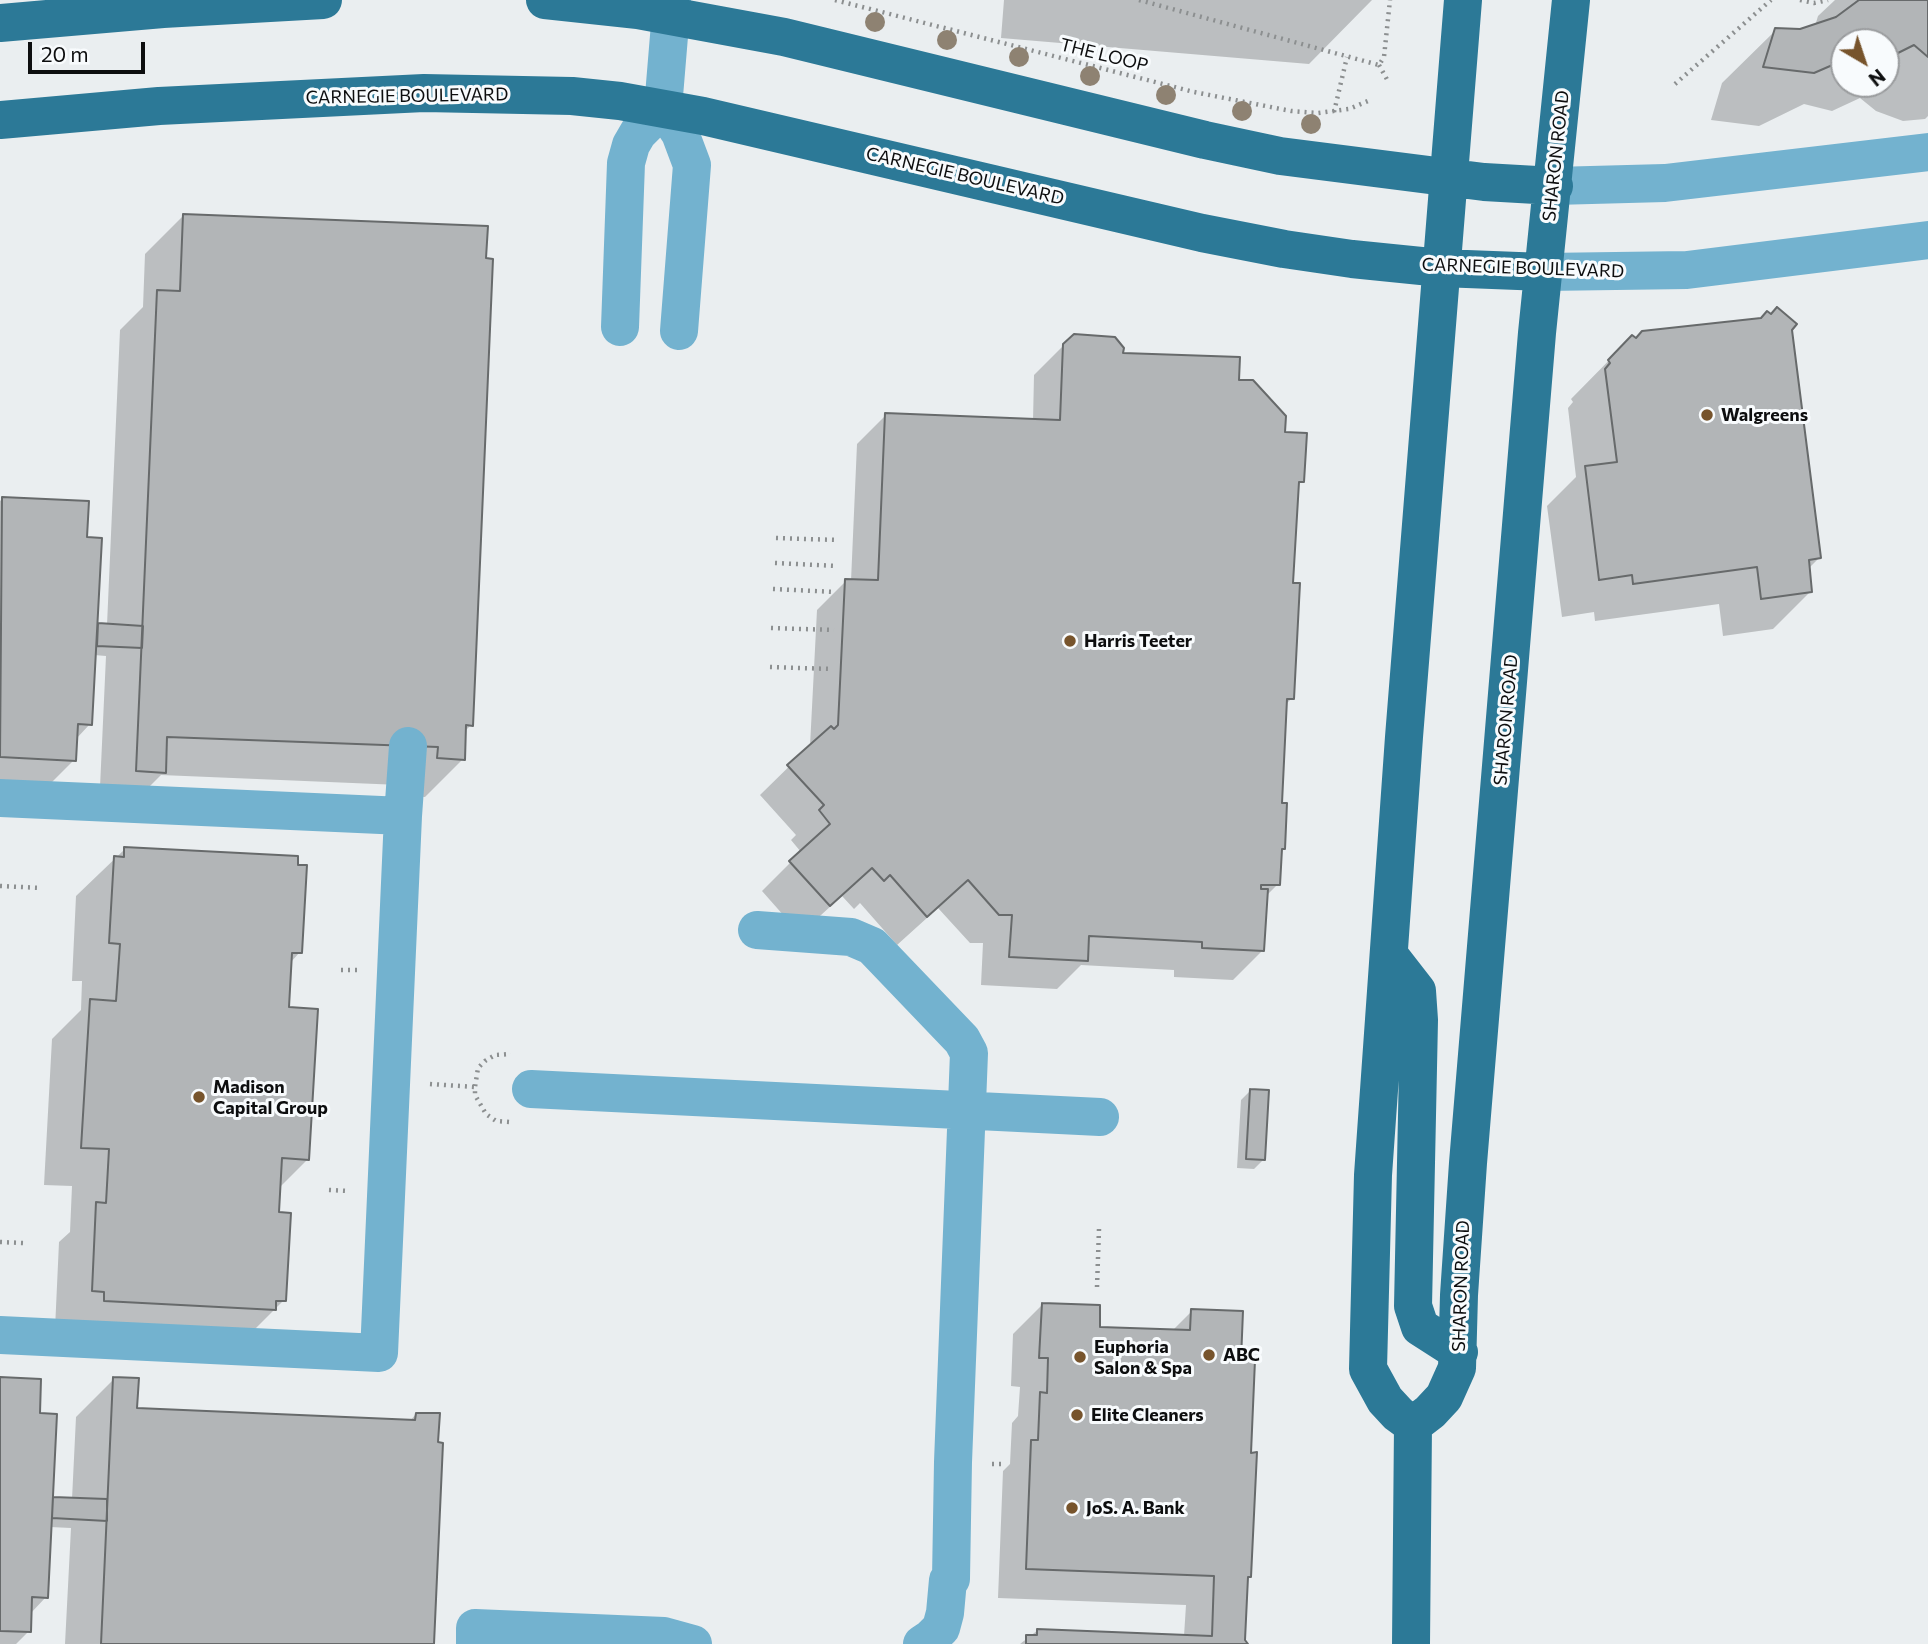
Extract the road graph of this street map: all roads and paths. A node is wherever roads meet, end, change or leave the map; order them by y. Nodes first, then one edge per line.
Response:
1 (323, 0) edge
2 (545, 0) edge
3 (835, 0) edge
4 (1139, 0) edge
5 (1390, 0) edge
6 (1463, 0) edge
7 (1571, 0) edge
8 (1771, 0) edge
9 (1800, 0) edge
10 (1828, 0) edge
11 (672, 8) edge
12 (0, 23) edge
13 (1347, 57) junction
14 (1379, 65) junction
15 (1389, 83) dead end
16 (1675, 84) dead end
17 (1368, 101) dead end
18 (663, 108) junction
19 (1334, 112) junction
20 (0, 120) edge
21 (1928, 152) edge
22 (1448, 178) junction
23 (1554, 186) junction
24 (1928, 240) edge
25 (1441, 268) junction
26 (1544, 272) junction
27 (620, 327) dead end
28 (679, 331) dead end
29 (776, 538) dead end
30 (838, 540) dead end
31 (775, 563) dead end
32 (837, 566) dead end
33 (773, 589) dead end
34 (835, 592) dead end
35 (771, 628) dead end
36 (834, 629) dead end
37 (770, 667) dead end
38 (832, 668) dead end
39 (408, 746) dead end
40 (0, 798) edge
41 (403, 816) junction
42 (0, 886) edge
43 (41, 888) dead end
44 (757, 930) dead end
45 (1389, 955) junction
46 (511, 1054) dead end
47 (427, 1083) dead end
48 (475, 1087) junction
49 (531, 1089) dead end
50 (968, 1110) junction
51 (1100, 1117) dead end
52 (510, 1123) dead end
53 (1099, 1229) dead end
54 (0, 1242) edge
55 (23, 1243) dead end
56 (1097, 1287) dead end
57 (0, 1335) edge
58 (1459, 1352) junction
59 (1413, 1425) junction
60 (475, 1636) edge
61 (619, 1639) edge
62 (693, 1644) edge
63 (922, 1644) edge
64 (1411, 1644) edge

1 - 12 main road
2 - 11 main road
3 - 19 path, THE LOOP
4 - 13 path
5 - 14 path
6 - 22 main road
7 - 23 main road, SHARON ROAD
8 - 16 path
9 - 10 path
11 - 18 street
11 - 22 main road
13 - 14 path
13 - 19 path
14 - 15 path
17 - 19 path, THE LOOP
18 - 20 main road, CARNEGIE BOULEVARD
18 - 25 main road, CARNEGIE BOULEVARD
18 - 27 street
18 - 28 street
21 - 23 street
22 - 23 main road
22 - 25 main road
23 - 26 main road, SHARON ROAD
24 - 26 street, CARNEGIE BOULEVARD
25 - 26 main road, CARNEGIE BOULEVARD
25 - 45 main road
26 - 58 main road, SHARON ROAD
29 - 30 path
31 - 32 path
33 - 34 path
35 - 36 path
37 - 38 path
39 - 41 street
40 - 41 street
41 - 57 street
42 - 43 path
44 - 50 street
45 - 58 main road
45 - 59 main road
46 - 48 path
47 - 48 path
48 - 52 path
49 - 50 street
50 - 51 street
50 - 63 street
53 - 56 path
54 - 55 path
58 - 59 main road, SHARON ROAD
59 - 64 main road
60 - 61 street
61 - 62 street

